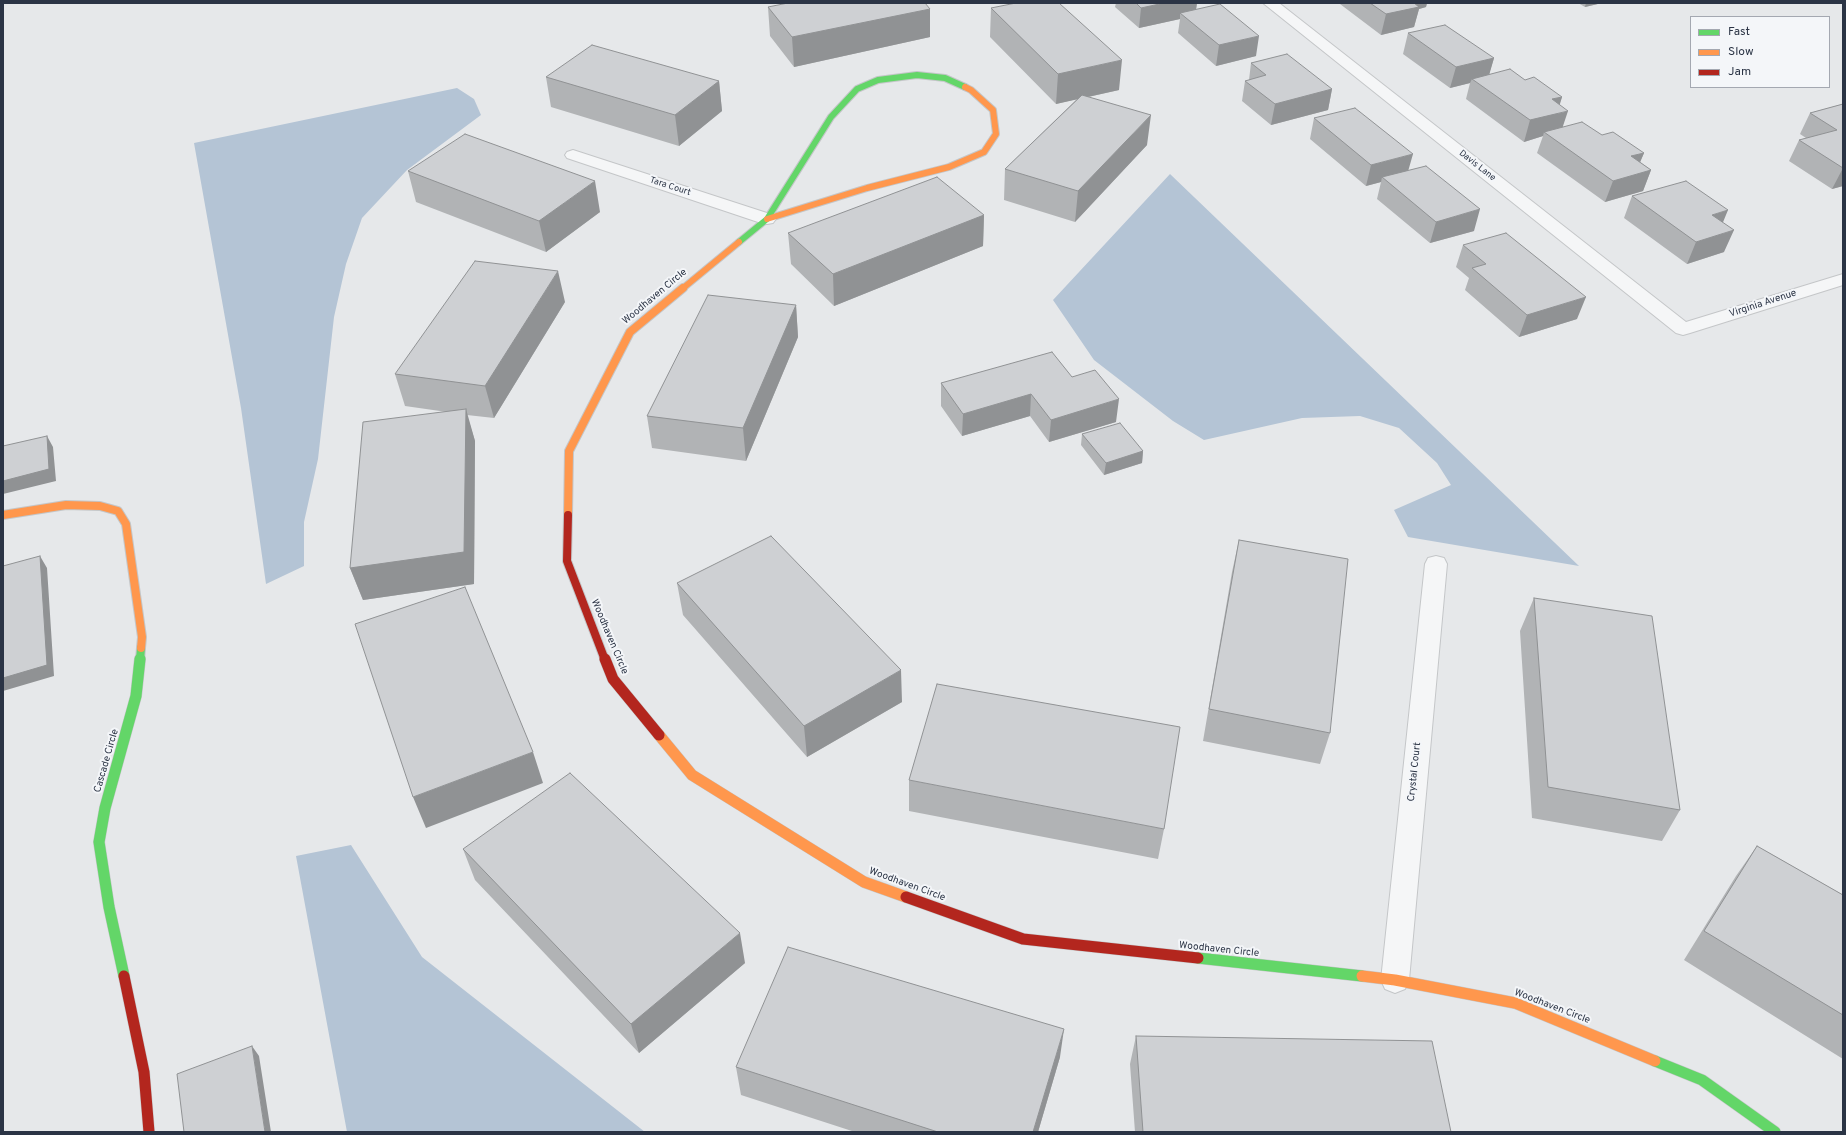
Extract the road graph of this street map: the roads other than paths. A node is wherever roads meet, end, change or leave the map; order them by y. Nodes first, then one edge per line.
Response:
1 (1270, 3) edge
2 (573, 155) dead end
3 (767, 219) junction
4 (1843, 279) edge
5 (1684, 329) joint
6 (3, 515) edge
7 (1436, 564) dead end
8 (1395, 980) junction
9 (149, 1132) edge
10 (1775, 1132) edge

1 - 5 street, Davis Lane
2 - 3 street, Tara Court
3 - 3 street, Woodhaven Circle
3 - 8 street, Woodhaven Circle
4 - 5 street, Virginia Avenue
6 - 9 street, Cascade Circle
7 - 8 street, Crystal Court
8 - 10 street, Woodhaven Circle

